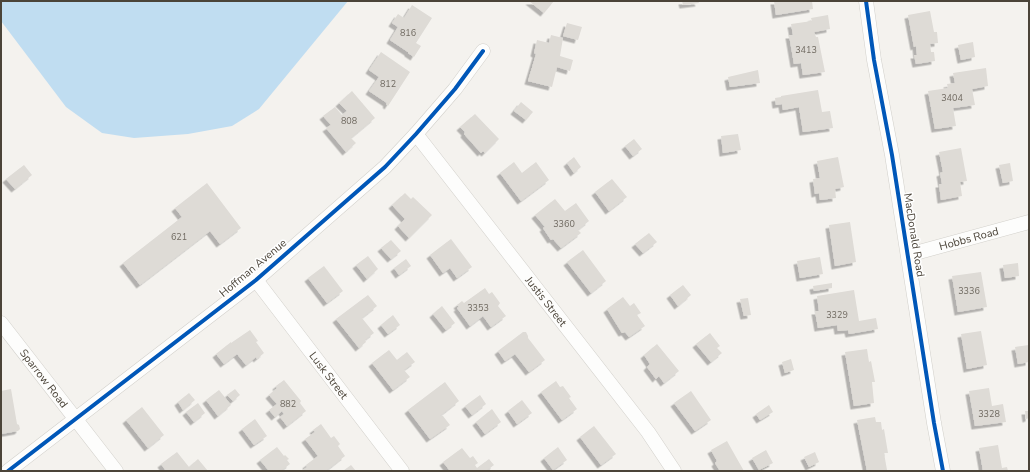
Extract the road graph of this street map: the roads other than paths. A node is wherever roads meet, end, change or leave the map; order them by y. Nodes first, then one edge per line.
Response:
1 (866, 1) edge
2 (483, 51) dead end
3 (416, 134) junction
4 (1029, 222) edge
5 (908, 255) junction
6 (256, 280) junction
7 (1, 323) edge
8 (75, 419) junction
9 (8, 471) edge
10 (116, 471) edge
11 (402, 471) edge
12 (674, 471) edge
13 (943, 471) edge

1 - 5 street, MacDonald Road
2 - 3 street, Hoffman Avenue
3 - 6 street, Hoffman Avenue
3 - 12 street, Justis Street
4 - 5 street, Hobbs Road
5 - 13 street, MacDonald Road
6 - 8 street, Hoffman Avenue
6 - 11 street, Lusk Street
7 - 8 street, Sparrow Road
8 - 9 street, Hoffman Avenue
8 - 10 street, Sparrow Road

